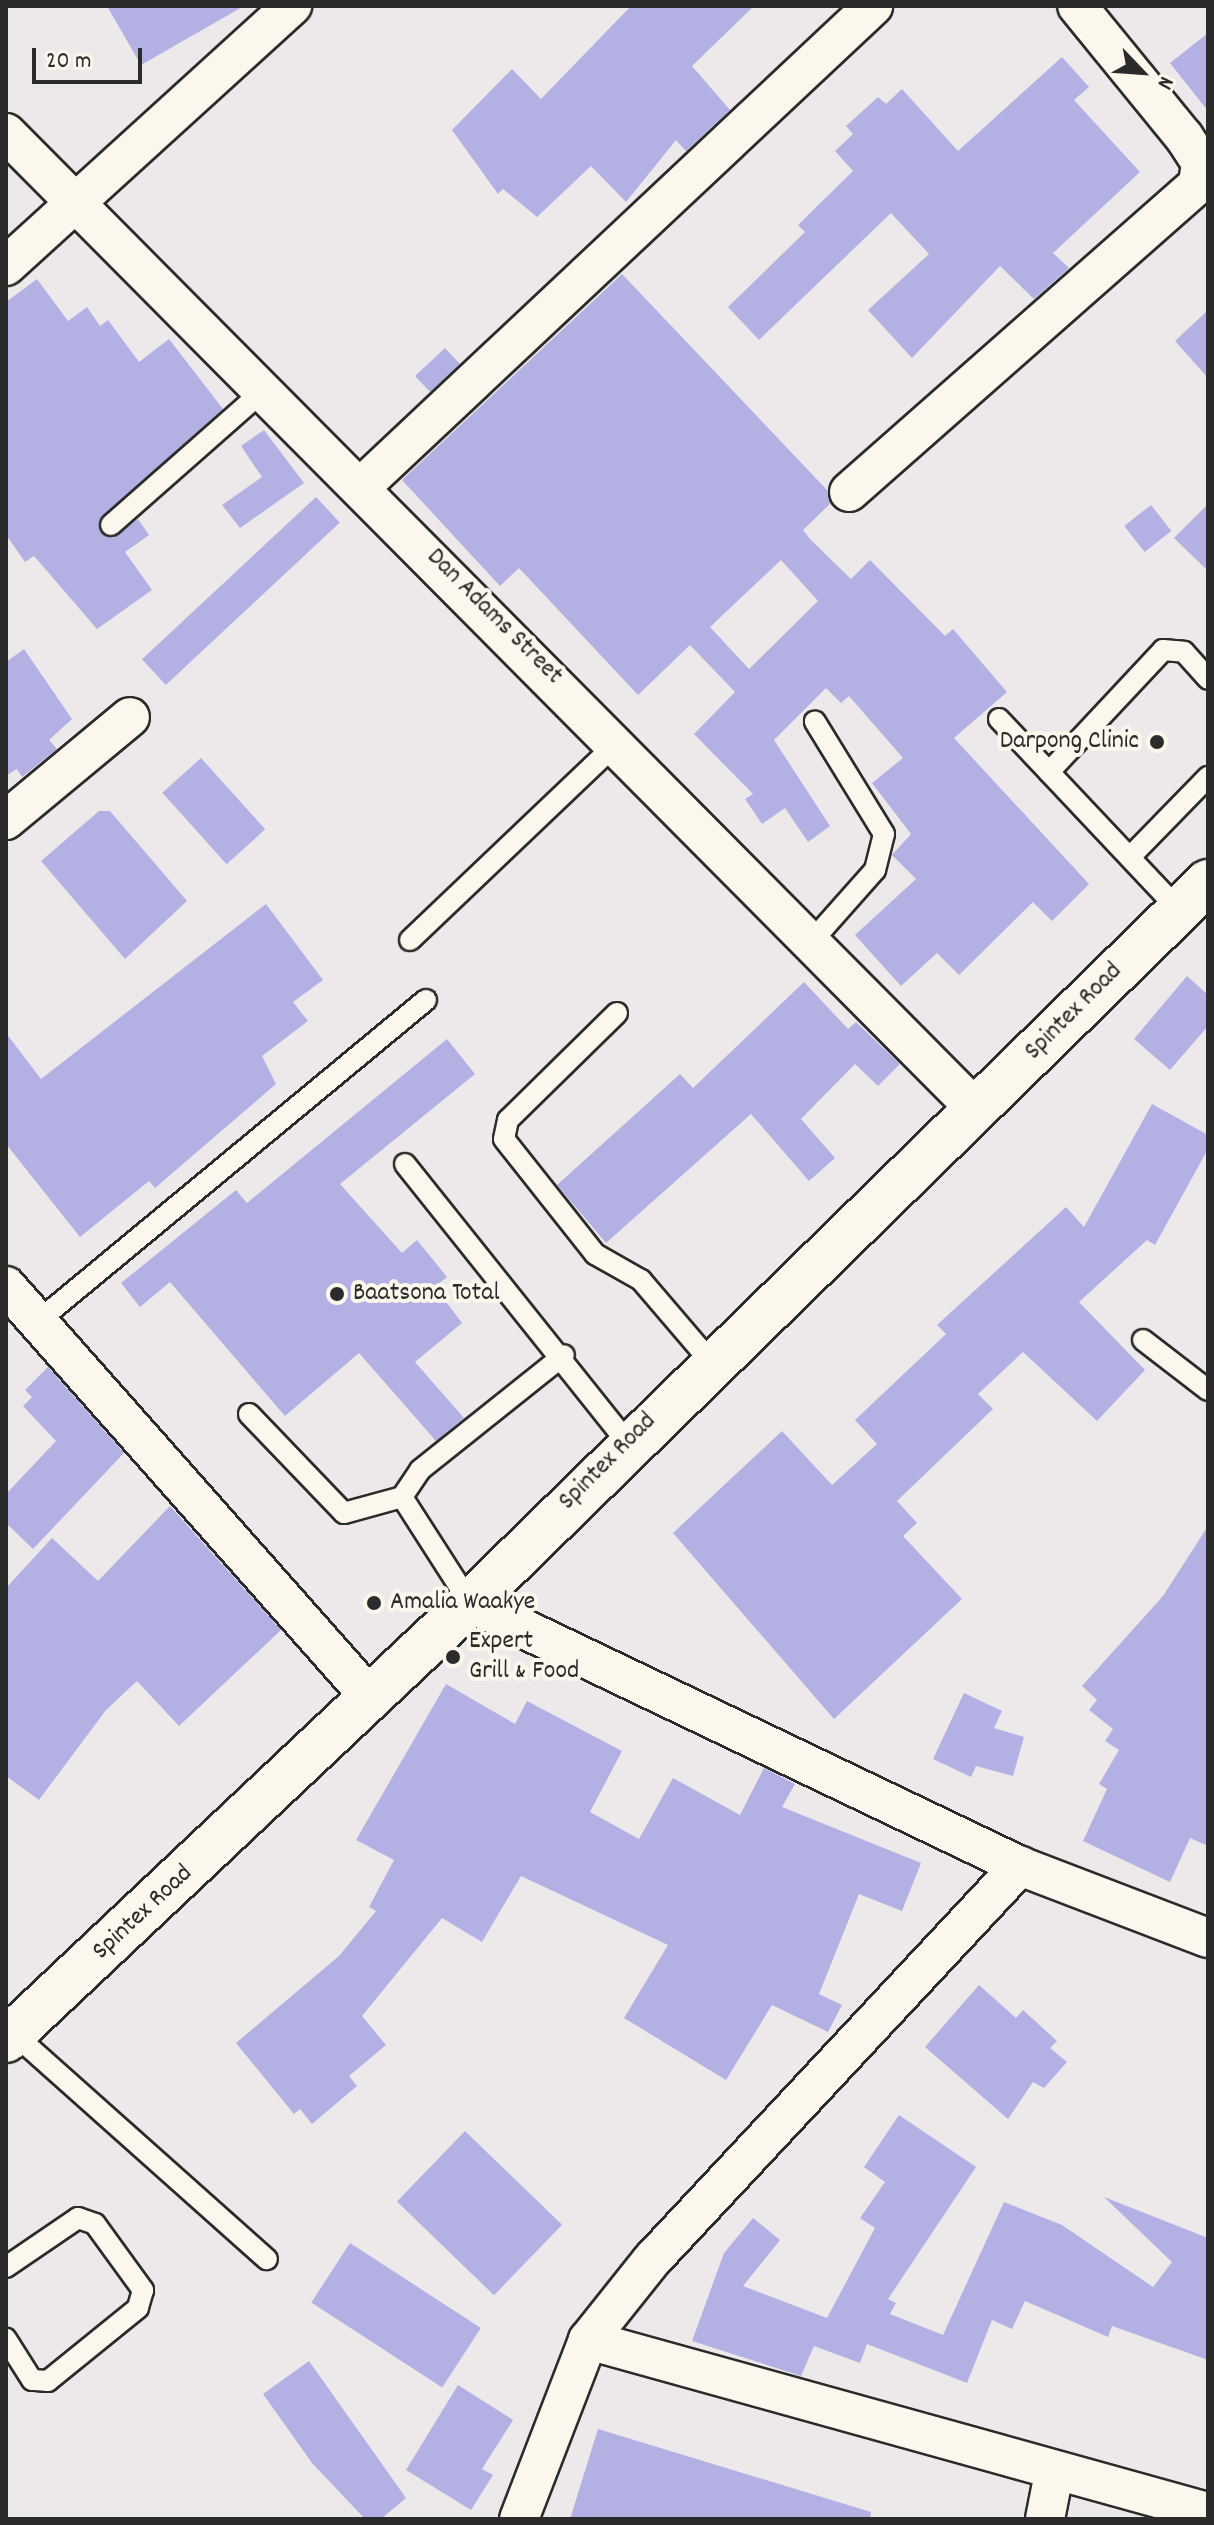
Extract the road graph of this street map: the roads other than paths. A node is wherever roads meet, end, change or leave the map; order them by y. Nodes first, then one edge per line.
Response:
1 (292, 6) edge
2 (873, 6) edge
3 (1077, 6) edge
4 (6, 133) edge
5 (77, 202) junction
6 (6, 266) edge
7 (265, 389) junction
8 (363, 485) junction
9 (849, 492) dead end
10 (111, 525) dead end
11 (1208, 679) edge
12 (130, 717) dead end
13 (999, 719) dead end
14 (815, 722) dead end
15 (618, 742) junction
16 (1049, 772) junction
17 (1208, 777) edge
18 (6, 820) edge
19 (1130, 857) junction
20 (1193, 896) edge
21 (410, 940) dead end
22 (812, 941) junction
23 (426, 1000) dead end
24 (617, 1013) dead end
25 (976, 1109) junction
26 (405, 1164) dead end
27 (6, 1286) edge
28 (37, 1322) junction
29 (1143, 1340) dead end
30 (564, 1355) junction
31 (711, 1362) junction
32 (1208, 1390) edge
33 (249, 1414) dead end
34 (627, 1442) junction
35 (402, 1497) junction
36 (470, 1603) junction
37 (369, 1696) junction
38 (1020, 1866) junction
39 (1208, 1938) edge
40 (8, 2034) edge
41 (267, 2259) dead end
42 (6, 2267) edge
43 (6, 2339) edge
44 (588, 2340) junction
45 (1054, 2473) junction
46 (1208, 2512) edge
47 (519, 2519) edge
48 (1045, 2519) edge

1 - 5 street
2 - 8 street
3 - 9 street
4 - 5 street, Dan Adams Street
5 - 6 street
5 - 7 street, Dan Adams Street
7 - 8 street, Dan Adams Street
7 - 10 lane
8 - 15 street, Dan Adams Street
11 - 16 lane
12 - 18 street
13 - 16 lane
14 - 22 lane
15 - 21 lane
15 - 22 street, Dan Adams Street
16 - 19 lane
17 - 19 lane
19 - 20 lane
20 - 25 main road, Spintex Road
22 - 25 street, Dan Adams Street
23 - 28 lane
24 - 31 lane
25 - 31 main road, Spintex Road
26 - 30 lane
27 - 28 street
28 - 37 street
29 - 32 lane
30 - 34 lane
30 - 35 lane
31 - 34 main road, Spintex Road
33 - 35 lane
34 - 36 main road, Spintex Road
35 - 36 lane
36 - 37 main road, Spintex Road
36 - 38 street
37 - 40 main road, Spintex Road
38 - 39 street
38 - 44 street
40 - 41 lane
42 - 43 lane
44 - 45 street
44 - 47 street
45 - 46 street
45 - 48 street

